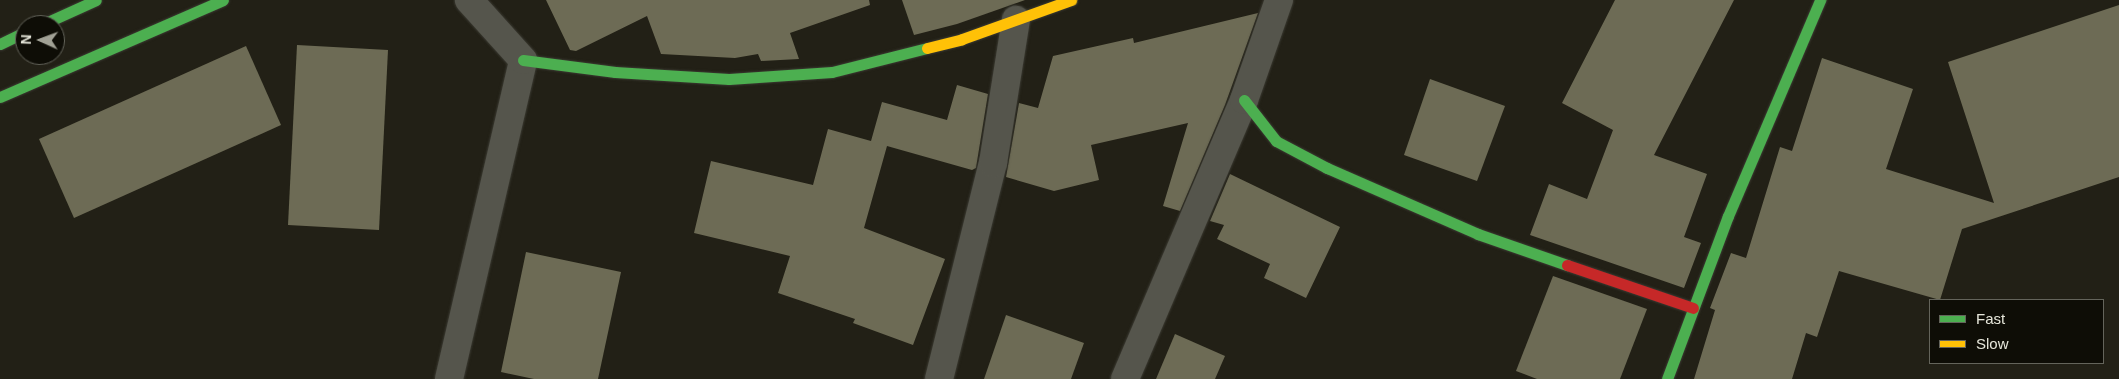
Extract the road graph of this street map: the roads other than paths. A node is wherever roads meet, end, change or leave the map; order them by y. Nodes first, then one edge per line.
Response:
1 (96, 0) edge
2 (223, 0) edge
3 (470, 0) edge
4 (1071, 0) edge
5 (1279, 0) edge
6 (1820, 0) edge
7 (194, 6) edge
8 (63, 15) edge
9 (1016, 20) junction
10 (15, 37) edge
11 (0, 44) edge
12 (523, 60) junction
13 (0, 97) edge
14 (1244, 100) junction
15 (1693, 308) junction
16 (449, 379) edge
17 (938, 379) edge
18 (1125, 379) edge
19 (1667, 379) edge

1 - 8 street
2 - 7 street
3 - 12 street
4 - 9 street
5 - 14 street
6 - 15 street
7 - 13 street
9 - 12 street
9 - 17 street
10 - 11 street
12 - 16 street
14 - 15 street
14 - 18 street
15 - 19 street

